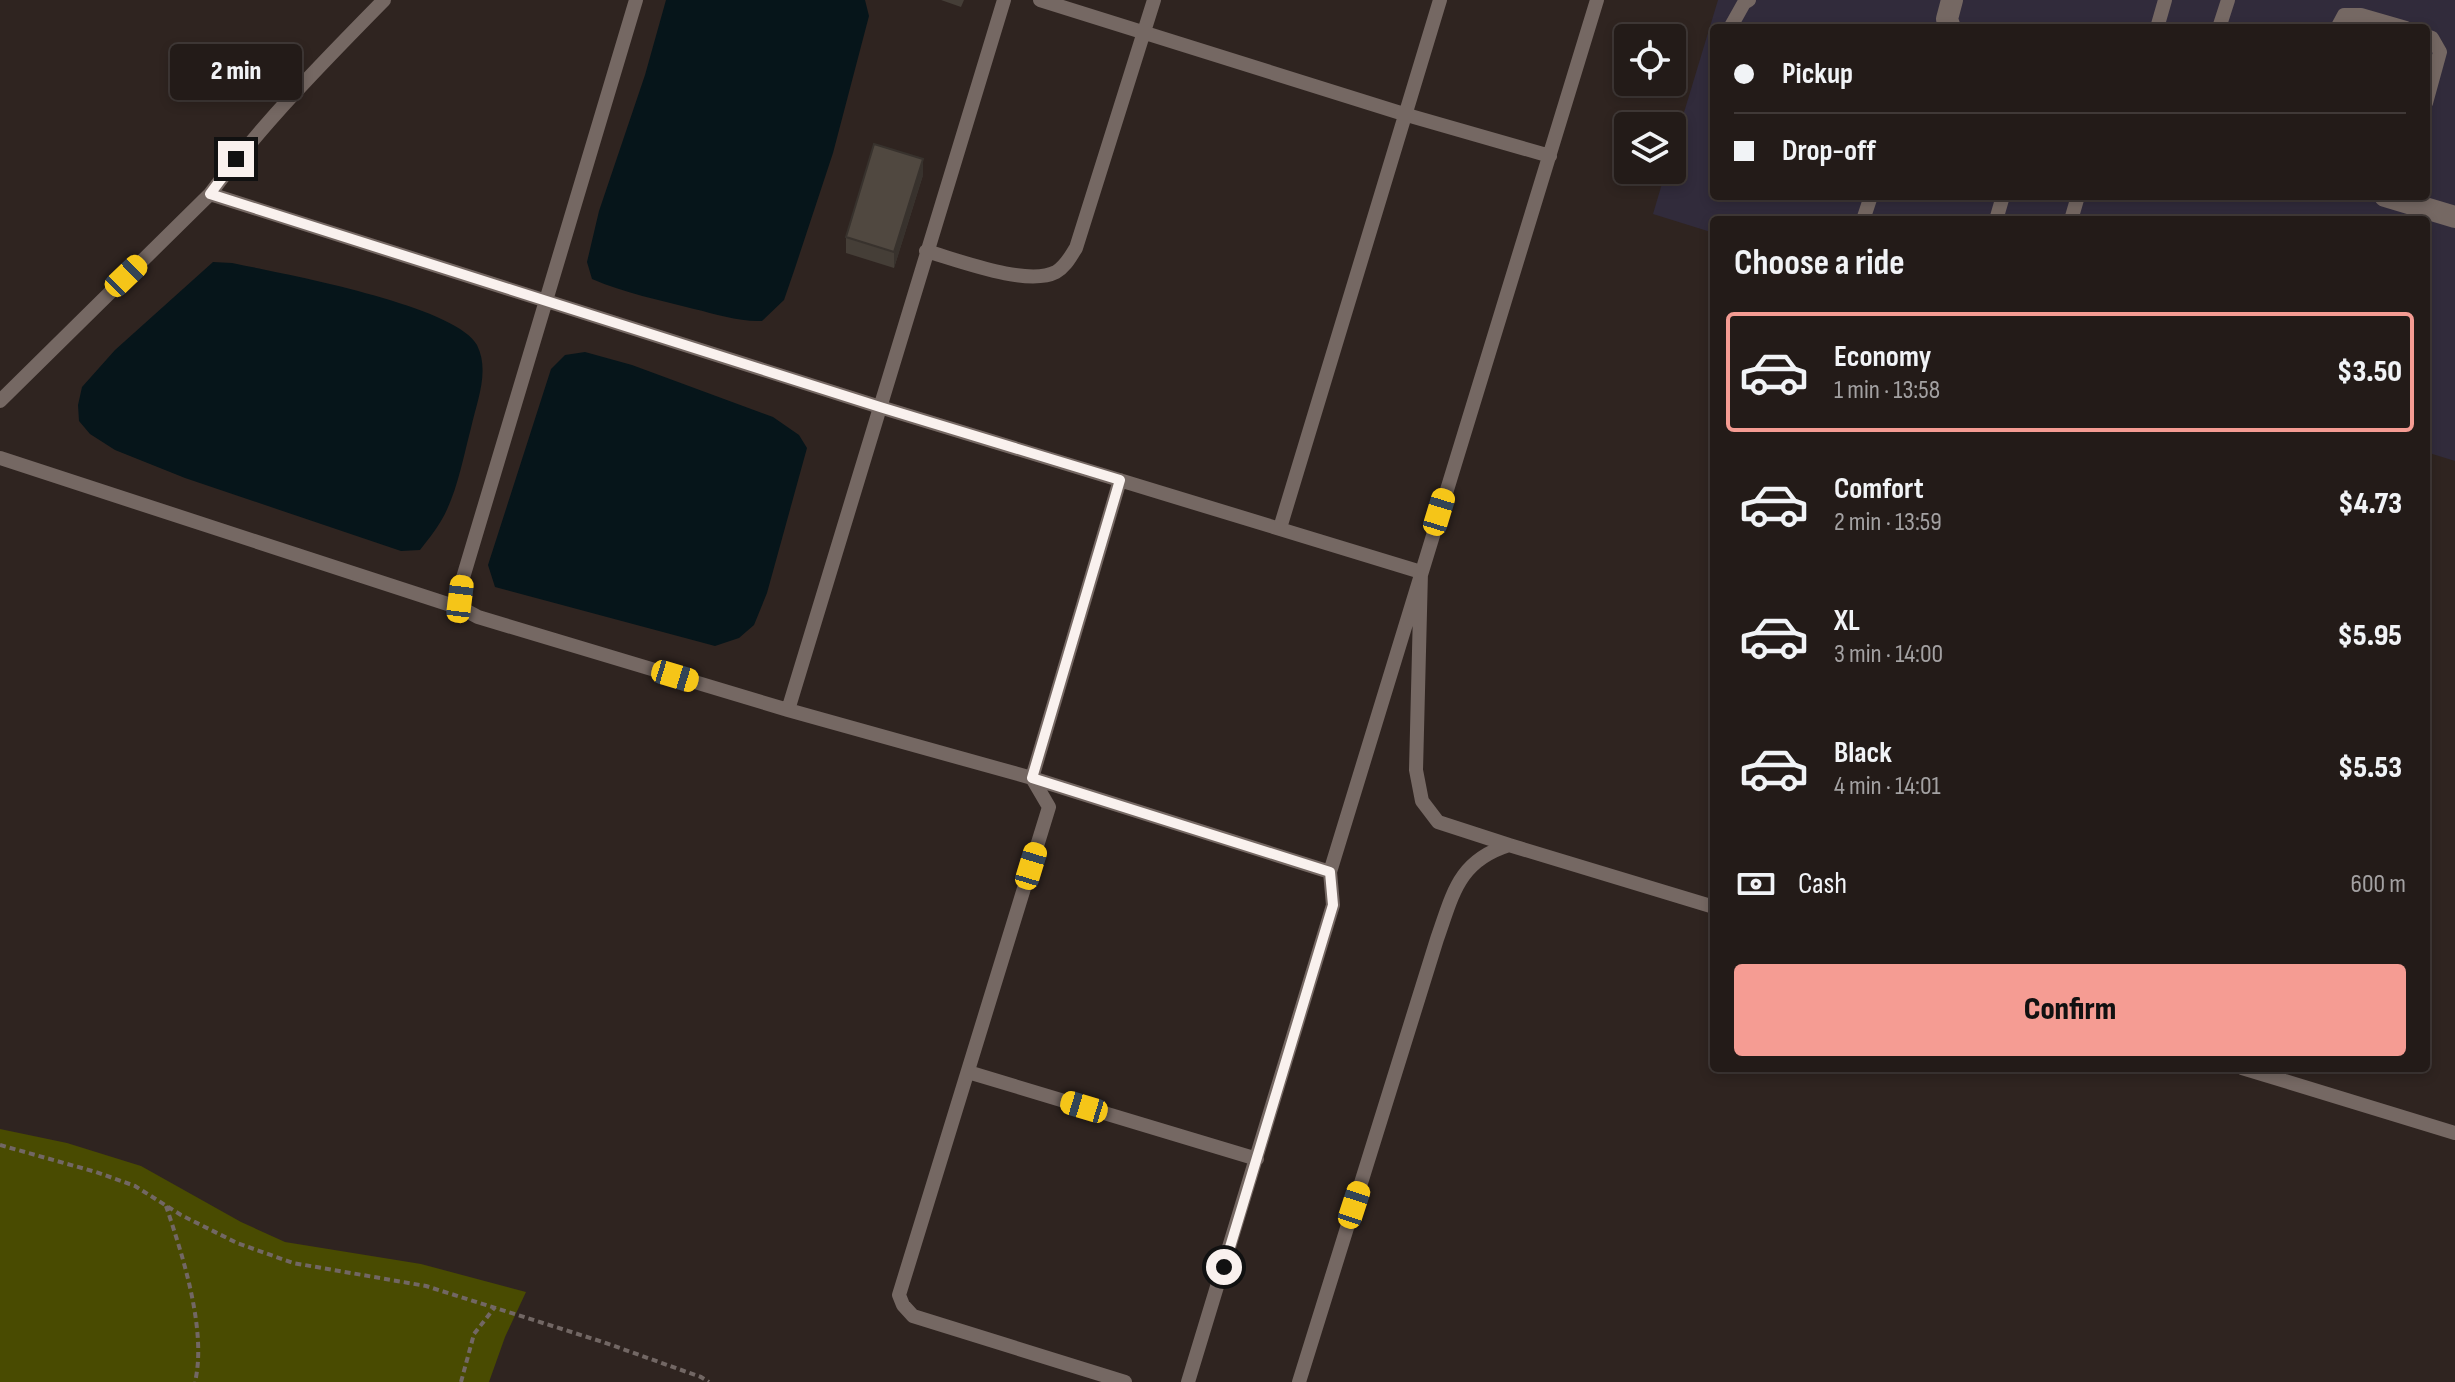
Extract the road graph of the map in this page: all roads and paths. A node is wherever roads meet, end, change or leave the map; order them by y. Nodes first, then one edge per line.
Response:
1 (384, 0) edge
2 (636, 0) edge
3 (1004, 0) edge
4 (1040, 0) edge
5 (1154, 0) edge
6 (1440, 0) edge
7 (1595, 0) edge
8 (1749, 0) edge
9 (2165, 0) edge
10 (2228, 0) edge
11 (1732, 24) edge
12 (2158, 24) edge
13 (2220, 24) edge
14 (2339, 24) edge
15 (2392, 24) edge
16 (1144, 33) junction
17 (2430, 37) edge
18 (2430, 88) edge
19 (1407, 115) junction
20 (1550, 156) junction
21 (210, 194) junction
22 (2403, 200) edge
23 (2455, 217) edge
24 (926, 251) junction
25 (546, 300) junction
26 (0, 401) edge
27 (880, 407) junction
28 (0, 458) edge
29 (1120, 480) junction
30 (1280, 528) junction
31 (1421, 572) junction
32 (463, 609) junction
33 (788, 710) junction
34 (1032, 778) junction
35 (1509, 845) junction
36 (1330, 872) junction
37 (1710, 906) edge
38 (968, 1072) junction
39 (2255, 1072) edge
40 (2455, 1133) edge
41 (0, 1145) edge
42 (1257, 1159) junction
43 (166, 1206) junction
44 (495, 1307) junction
45 (195, 1382) edge
46 (461, 1382) edge
47 (709, 1382) edge
48 (1125, 1382) edge
49 (1188, 1382) edge
50 (1299, 1382) edge

1 - 21 lane
2 - 25 lane
3 - 24 lane
4 - 16 lane
5 - 16 lane
6 - 19 lane
7 - 20 lane
8 - 11 lane
9 - 12 lane
10 - 13 lane
14 - 15 lane
16 - 19 lane
16 - 24 lane
17 - 18 lane
19 - 20 lane
19 - 30 lane
20 - 31 lane
21 - 25 lane
21 - 26 lane
22 - 23 street
24 - 27 lane
25 - 27 lane
25 - 32 lane
27 - 29 lane
27 - 33 lane
28 - 32 lane
29 - 30 lane
29 - 34 lane
30 - 31 lane
31 - 35 lane
31 - 36 lane
32 - 33 lane
33 - 34 lane
34 - 36 lane
34 - 38 lane
35 - 37 lane
35 - 50 lane
36 - 42 lane
38 - 42 lane
38 - 48 lane
39 - 40 lane
41 - 43 path
42 - 49 lane
43 - 44 path
43 - 45 path
44 - 46 path
44 - 47 path

